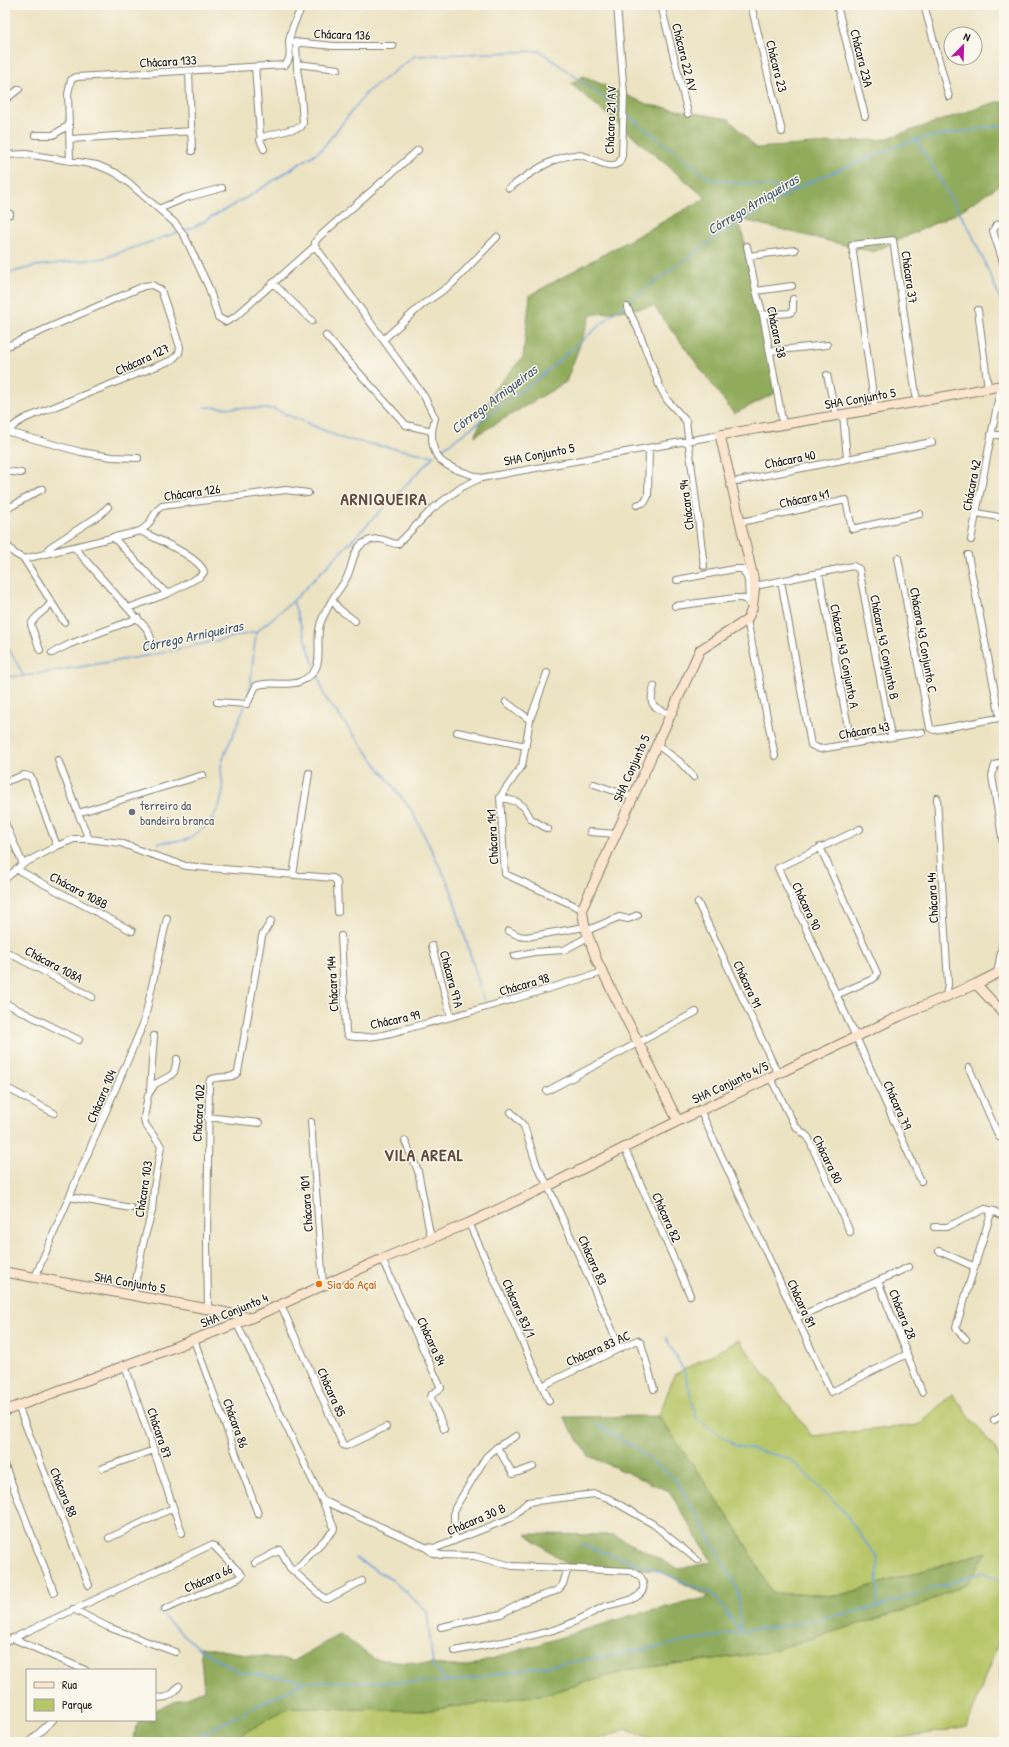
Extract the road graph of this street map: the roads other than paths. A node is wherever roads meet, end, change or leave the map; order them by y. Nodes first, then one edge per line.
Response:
1 (303, 5) edge
2 (617, 5) edge
3 (661, 5) edge
4 (751, 5) edge
5 (837, 5) edge
6 (924, 5) edge
7 (293, 42) junction
8 (393, 46) dead end
9 (297, 64) junction
10 (255, 67) junction
11 (338, 69) dead end
12 (189, 71) junction
13 (19, 89) dead end
14 (949, 97) dead end
15 (5, 100) edge
16 (688, 114) dead end
17 (865, 116) dead end
18 (70, 127) junction
19 (192, 131) junction
20 (782, 132) dead end
21 (260, 134) dead end
22 (35, 135) dead end
23 (71, 139) junction
24 (264, 149) dead end
25 (418, 150) dead end
26 (192, 151) dead end
27 (5, 155) edge
28 (70, 162) junction
29 (222, 188) dead end
30 (509, 188) dead end
31 (159, 209) junction
32 (1004, 223) edge
33 (497, 238) dead end
34 (315, 246) junction
35 (747, 246) dead end
36 (795, 250) dead end
37 (749, 256) junction
38 (1004, 265) edge
39 (273, 283) junction
40 (792, 286) dead end
41 (756, 291) junction
42 (793, 299) dead end
43 (627, 307) dead end
44 (978, 310) dead end
45 (763, 315) junction
46 (312, 321) dead end
47 (326, 336) dead end
48 (384, 339) junction
49 (827, 345) dead end
50 (5, 347) edge
51 (770, 351) junction
52 (827, 375) dead end
53 (1002, 385) edge
54 (988, 388) junction
55 (917, 402) junction
56 (875, 409) junction
57 (839, 415) junction
58 (783, 424) junction
59 (6, 432) edge
60 (432, 432) junction
61 (991, 434) junction
62 (720, 435) junction
63 (1004, 436) edge
64 (688, 441) junction
65 (932, 442) dead end
66 (649, 448) junction
67 (138, 458) dead end
68 (847, 459) junction
69 (5, 471) edge
70 (21, 473) dead end
71 (481, 478) junction
72 (738, 480) dead end
73 (42, 489) dead end
74 (308, 493) dead end
75 (637, 505) dead end
76 (108, 507) dead end
77 (5, 510) edge
78 (977, 513) junction
79 (920, 514) dead end
80 (1004, 518) edge
81 (740, 522) junction
82 (140, 531) junction
83 (114, 537) junction
84 (971, 540) dead end
85 (5, 543) edge
86 (74, 547) junction
87 (49, 552) junction
88 (968, 555) dead end
89 (898, 558) dead end
90 (24, 559) junction
91 (704, 566) dead end
92 (819, 573) junction
93 (677, 580) dead end
94 (781, 580) junction
95 (755, 586) junction
96 (167, 594) junction
97 (332, 600) junction
98 (51, 602) junction
99 (750, 605) junction
100 (675, 606) dead end
101 (128, 608) junction
102 (138, 618) junction
103 (746, 620) junction
104 (355, 621) dead end
105 (64, 622) dead end
106 (152, 646) dead end
107 (40, 650) dead end
108 (52, 653) dead end
109 (547, 673) dead end
110 (654, 686) dead end
111 (218, 702) dead end
112 (506, 702) dead end
113 (670, 714) junction
114 (1002, 717) edge
115 (530, 720) junction
116 (457, 732) dead end
117 (922, 732) dead end
118 (891, 736) junction
119 (851, 743) junction
120 (656, 744) junction
121 (526, 746) junction
122 (775, 756) dead end
123 (58, 760) dead end
124 (1004, 761) edge
125 (310, 773) dead end
126 (203, 775) dead end
127 (694, 777) dead end
128 (5, 782) edge
129 (594, 784) dead end
130 (500, 797) junction
131 (632, 797) junction
132 (937, 798) dead end
133 (78, 813) junction
134 (5, 823) edge
135 (548, 828) dead end
136 (860, 829) dead end
137 (590, 832) dead end
138 (616, 834) junction
139 (89, 839) junction
140 (57, 846) junction
141 (820, 847) junction
142 (1004, 849) edge
143 (23, 864) junction
144 (16, 869) junction
145 (293, 875) junction
146 (5, 879) edge
147 (698, 903) dead end
148 (582, 909) junction
149 (338, 912) dead end
150 (638, 915) dead end
151 (167, 918) dead end
152 (271, 921) dead end
153 (132, 931) dead end
154 (510, 932) dead end
155 (586, 932) junction
156 (341, 936) dead end
157 (1004, 937) edge
158 (432, 946) dead end
159 (5, 951) edge
160 (514, 956) dead end
161 (1001, 971) edge
162 (604, 972) junction
163 (976, 984) junction
164 (836, 995) junction
165 (946, 996) junction
166 (92, 997) dead end
167 (5, 1003) edge
168 (696, 1012) dead end
169 (1004, 1014) edge
170 (451, 1017) junction
171 (346, 1031) joint
172 (154, 1036) dead end
173 (856, 1037) junction
174 (79, 1040) dead end
175 (638, 1042) junction
176 (177, 1059) dead end
177 (969, 1068) dead end
178 (774, 1076) junction
179 (5, 1088) edge
180 (150, 1090) junction
181 (547, 1091) dead end
182 (700, 1110) junction
183 (511, 1112) dead end
184 (54, 1113) dead end
185 (208, 1116) junction
186 (678, 1121) junction
187 (311, 1122) dead end
188 (259, 1123) dead end
189 (1004, 1139) edge
190 (405, 1141) dead end
191 (624, 1147) junction
192 (921, 1181) dead end
193 (548, 1186) junction
194 (70, 1196) junction
195 (131, 1208) dead end
196 (994, 1211) junction
197 (1004, 1217) edge
198 (469, 1223) junction
199 (934, 1227) dead end
200 (850, 1232) dead end
201 (431, 1239) junction
202 (939, 1251) dead end
203 (382, 1259) junction
204 (975, 1266) junction
205 (909, 1267) dead end
206 (5, 1272) edge
207 (35, 1277) junction
208 (878, 1281) junction
209 (323, 1285) junction
210 (133, 1296) junction
211 (690, 1296) dead end
212 (281, 1304) junction
213 (208, 1309) junction
214 (228, 1313) junction
215 (251, 1318) junction
216 (796, 1318) junction
217 (237, 1324) junction
218 (227, 1328) junction
219 (966, 1339) dead end
220 (194, 1340) junction
221 (618, 1344) dead end
222 (907, 1354) junction
223 (125, 1366) junction
224 (542, 1386) junction
225 (654, 1389) dead end
226 (922, 1392) dead end
227 (549, 1401) dead end
228 (18, 1406) junction
229 (5, 1411) edge
230 (1004, 1414) edge
231 (994, 1420) dead end
232 (386, 1427) dead end
233 (444, 1429) dead end
234 (516, 1436) dead end
235 (497, 1447) junction
236 (154, 1450) junction
237 (5, 1466) edge
238 (533, 1467) dead end
239 (103, 1468) dead end
240 (322, 1500) junction
241 (173, 1508) junction
242 (258, 1514) dead end
243 (182, 1533) dead end
244 (109, 1538) dead end
245 (454, 1541) junction
246 (425, 1547) junction
247 (696, 1560) dead end
248 (255, 1563) dead end
249 (568, 1568) junction
250 (294, 1571) junction
251 (362, 1581) dead end
252 (89, 1585) dead end
253 (54, 1592) dead end
254 (73, 1609) junction
255 (165, 1609) dead end
256 (441, 1626) dead end
257 (12, 1638) junction
258 (5, 1642) edge
259 (455, 1651) dead end
260 (175, 1652) dead end
261 (1004, 1662) edge
262 (81, 1669) edge
263 (1004, 1680) edge
264 (179, 1686) dead end
265 (156, 1697) edge
266 (52, 1721) edge
267 (29, 1742) edge

1 - 7 street, Chácara 133
2 - 30 street, Chácara 21 AV
3 - 16 street, Chácara 22 AV
4 - 20 street, Chácara 23
5 - 17 street, Chácara 23A
6 - 14 street
7 - 8 street, Chácara 136
7 - 9 street
7 - 10 street, Chácara 133
9 - 11 street
9 - 24 street
10 - 12 street, Chácara 133
10 - 21 street
12 - 18 street, Chácara 133
12 - 19 street
13 - 15 street
18 - 22 street
18 - 23 street, Chácara 133
19 - 23 street
19 - 26 street
23 - 28 street, Chácara 133
25 - 34 street
27 - 28 street
28 - 31 street
29 - 31 street
31 - 39 street
32 - 38 street
33 - 48 street
34 - 39 street
34 - 48 street
35 - 37 street, Chácara 38
36 - 37 street
37 - 41 street, Chácara 38
39 - 46 street
40 - 41 street
41 - 45 street, Chácara 38
42 - 45 street
43 - 64 street, Chácara 94
44 - 54 street
45 - 51 street, Chácara 38
47 - 60 street
48 - 60 street
49 - 51 street
50 - 59 street, Chácara 127
51 - 58 street, Chácara 38
52 - 57 street
53 - 54 street, SHA Conjunto 5
53 - 61 street, Chácara 42
54 - 55 street, SHA Conjunto 5
55 - 56 street, SHA Conjunto 5
55 - 56 street, Chácara 37
56 - 57 street, SHA Conjunto 5
57 - 58 street, SHA Conjunto 5
57 - 68 street
58 - 62 street, SHA Conjunto 5
59 - 67 street
60 - 71 street
61 - 63 street
61 - 78 street, Chácara 42
62 - 64 street, SHA Conjunto 5
62 - 81 street, SHA Conjunto 5
64 - 66 street, SHA Conjunto 5
64 - 91 street, Chácara 94
65 - 68 street, Chácara 40
66 - 71 street, SHA Conjunto 5
66 - 75 street
68 - 72 street, Chácara 40
69 - 70 street
71 - 97 street, SHA Conjunto 5
73 - 77 street
74 - 82 street, Chácara 126
76 - 87 street
78 - 80 street
78 - 84 street, Chácara 42
79 - 81 street, Chácara 41
81 - 95 street, SHA Conjunto 5
82 - 83 street
82 - 96 street
83 - 86 street
83 - 96 street
85 - 90 street
86 - 87 street
86 - 101 street
87 - 90 street
88 - 114 street
89 - 114 street, Chácara 43 Conjunto C
90 - 98 street
92 - 94 street
92 - 118 street, Chácara 43 Conjunto B
92 - 119 street, Chácara 43 Conjunto A
93 - 99 street
94 - 95 street
94 - 119 street, Chácara 43
95 - 99 street, SHA Conjunto 5
96 - 101 street
97 - 104 street
97 - 111 street
98 - 105 street
98 - 107 street
99 - 100 street
99 - 103 street, SHA Conjunto 5
101 - 102 street
102 - 106 street
102 - 108 street
103 - 113 street, SHA Conjunto 5
103 - 122 street
109 - 115 street, Chácara 141
110 - 113 street
112 - 115 street
113 - 120 street, SHA Conjunto 5
115 - 121 street, Chácara 141
116 - 121 street
117 - 118 street, Chácara 43
118 - 119 street, Chácara 43
120 - 127 street
120 - 131 street, SHA Conjunto 5
121 - 130 street, Chácara 141
123 - 133 street
124 - 142 street
125 - 145 street
126 - 133 street
128 - 140 street
129 - 131 street
130 - 135 street
130 - 148 street, Chácara 141
131 - 138 street, SHA Conjunto 5
132 - 165 street, Chácara 44
133 - 139 street
134 - 143 street
136 - 141 street, Chácara 90
137 - 138 street
138 - 148 street, SHA Conjunto 5
139 - 140 street
139 - 145 street
140 - 143 street
141 - 164 street
141 - 164 street, Chácara 90
143 - 144 street
144 - 146 street
144 - 153 street, Chácara 108B
145 - 149 street
147 - 178 street, Chácara 91
148 - 155 street
150 - 155 street
151 - 194 street, Chácara 104
152 - 185 street, Chácara 102
154 - 155 street
155 - 160 street
155 - 162 street
156 - 171 street, Chácara 144
157 - 161 street
158 - 170 street, Chácara 97A
159 - 166 street, Chácara 108A
161 - 163 street, SHA Conjunto 4/5
162 - 170 street, Chácara 98
162 - 175 street
163 - 165 street, SHA Conjunto 4/5
163 - 169 street
164 - 173 street, Chácara 90
165 - 173 street, SHA Conjunto 4/5
167 - 174 street
168 - 175 street
170 - 171 street, Chácara 99
172 - 180 street, Chácara 103
173 - 178 street, SHA Conjunto 4/5
173 - 192 street, Chácara 79
175 - 181 street
175 - 186 street
176 - 180 street
177 - 189 street
178 - 182 street, SHA Conjunto 4/5
178 - 200 street, Chácara 80
179 - 184 street
180 - 210 street, Chácara 103
182 - 186 street, SHA Conjunto 4/5
182 - 216 street, Chácara 81
183 - 193 street, Chácara 83
185 - 188 street
185 - 213 street, Chácara 102
186 - 191 street, SHA Conjunto 4/5
187 - 209 street, Chácara 101
190 - 201 street
191 - 193 street, SHA Conjunto 4/5
191 - 211 street, Chácara 82
193 - 198 street, SHA Conjunto 4/5
193 - 221 street, Chácara 83
194 - 195 street
194 - 207 street, Chácara 104
196 - 197 street
196 - 199 street
196 - 204 street
198 - 201 street, SHA Conjunto 4
198 - 224 street, Chácara 83/1
201 - 203 street, SHA Conjunto 4
202 - 204 street
203 - 209 street, SHA Conjunto 4
203 - 233 street, Chácara 84
204 - 219 street
205 - 208 street, Chácara 28
206 - 207 street, SHA Conjunto 5
207 - 210 street, SHA Conjunto 5
208 - 216 street, Chácara 28
208 - 222 street, Chácara 28
209 - 212 street, SHA Conjunto 4
210 - 213 street, SHA Conjunto 5
212 - 215 street, SHA Conjunto 4
212 - 232 street, Chácara 85
213 - 214 street, SHA Conjunto 5
214 - 215 street, SHA Conjunto 5
214 - 218 street
215 - 217 street, SHA Conjunto 4
216 - 222 street, Chácara 81
217 - 218 street, SHA Conjunto 4
217 - 240 street
218 - 220 street, SHA Conjunto 4
220 - 223 street, SHA Conjunto 4
220 - 242 street, Chácara 86
222 - 226 street
223 - 228 street, SHA Conjunto 4
223 - 236 street, Chácara 87
224 - 225 street, Chácara 83 AC
224 - 227 street, Chácara 83/1
228 - 229 street, SHA Conjunto 4
228 - 252 street, Chácara 88
230 - 231 street
234 - 235 street
235 - 238 street
235 - 245 street
236 - 239 street
236 - 241 street, Chácara 87
237 - 253 street
240 - 246 street
240 - 250 street
241 - 243 street, Chácara 87
241 - 244 street
245 - 246 street, Chácara 30 B
245 - 247 street, Chácara 30 B
246 - 249 street
248 - 250 street
249 - 256 street
249 - 259 street
250 - 251 street
254 - 255 street, Chácara 66
254 - 257 street
254 - 260 street
257 - 258 street
257 - 262 street
261 - 263 street
264 - 265 street
266 - 267 street

